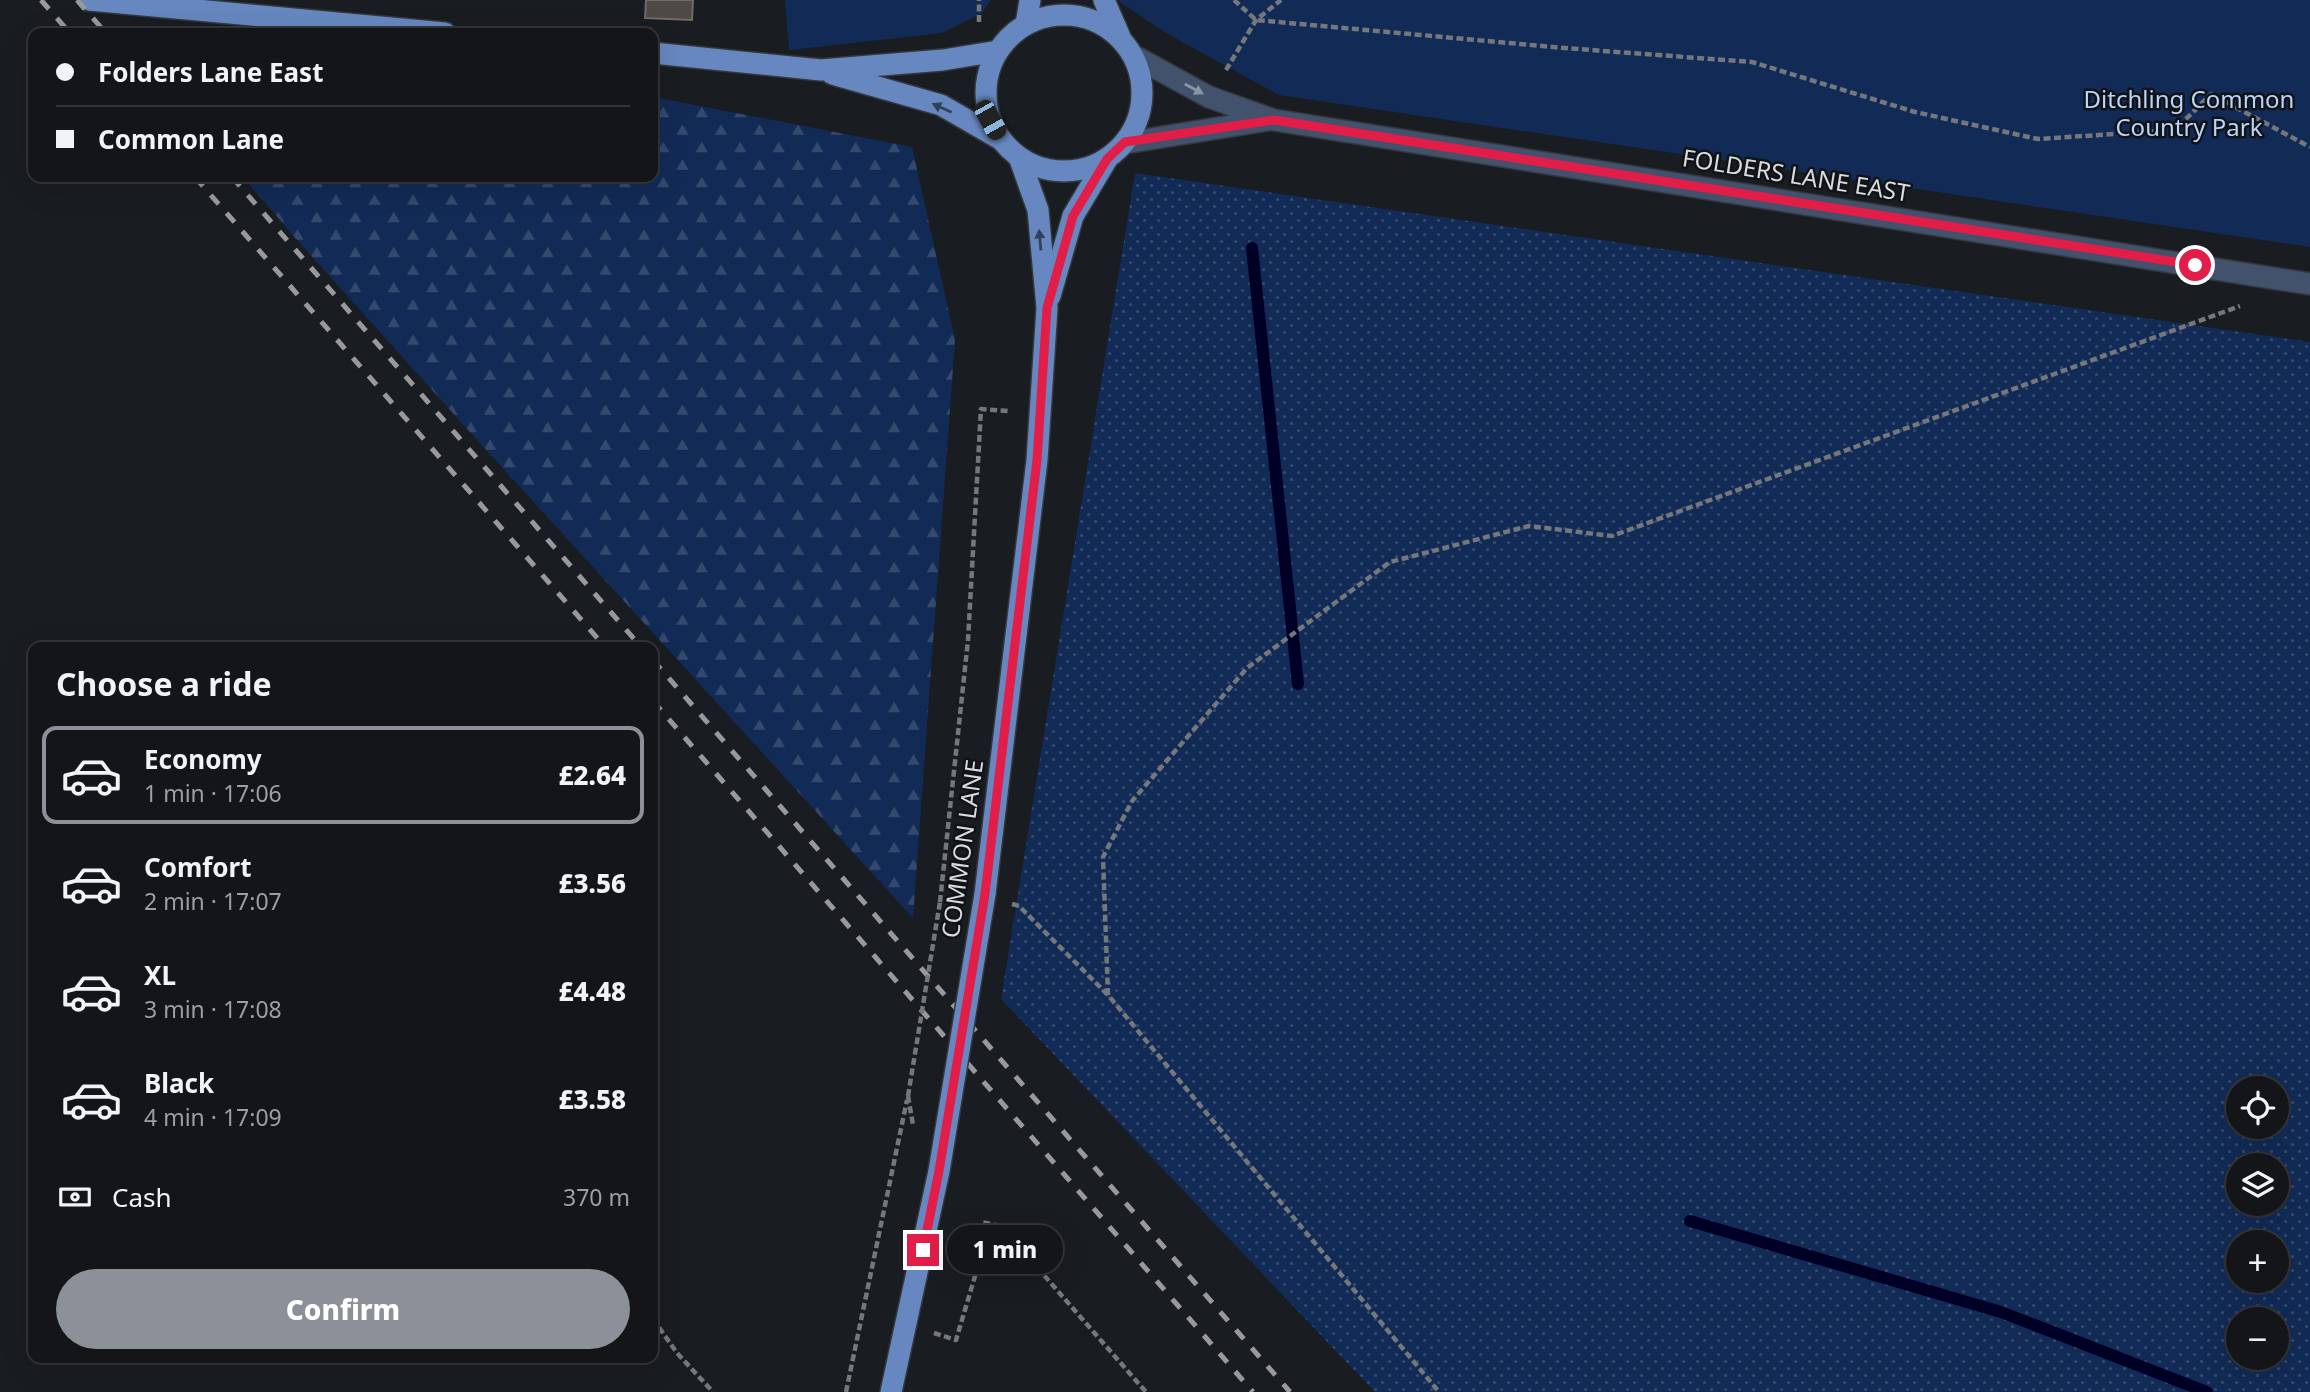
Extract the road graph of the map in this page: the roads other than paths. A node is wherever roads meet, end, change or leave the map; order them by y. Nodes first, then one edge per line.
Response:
1 (89, 0) edge
2 (1030, 0) edge
3 (1104, 0) edge
4 (1026, 24) junction
5 (389, 28) edge
6 (1121, 38) junction
7 (998, 51) junction
8 (658, 54) edge
9 (1134, 56) junction
10 (821, 71) junction
11 (1274, 120) junction
12 (1002, 141) junction
13 (1125, 142) junction
14 (1019, 157) junction
15 (1107, 159) junction
16 (2310, 284) edge
17 (1047, 308) junction
18 (891, 1392) edge

1 - 5 main road
2 - 4 main road
3 - 6 main road
4 - 6 main road
4 - 7 main road
6 - 9 main road
7 - 10 main road
7 - 12 main road
8 - 10 main road
9 -> 11 street, FOLDERS LANE EAST
9 - 13 main road
12 -> 10 main road
11 - 13 street, FOLDERS LANE EAST
11 - 16 street, FOLDERS LANE EAST
12 - 14 main road
13 - 15 main road
14 - 15 main road
17 -> 14 main road, COMMON LANE
15 - 17 main road, COMMON LANE
17 - 18 main road, COMMON LANE, bridge

